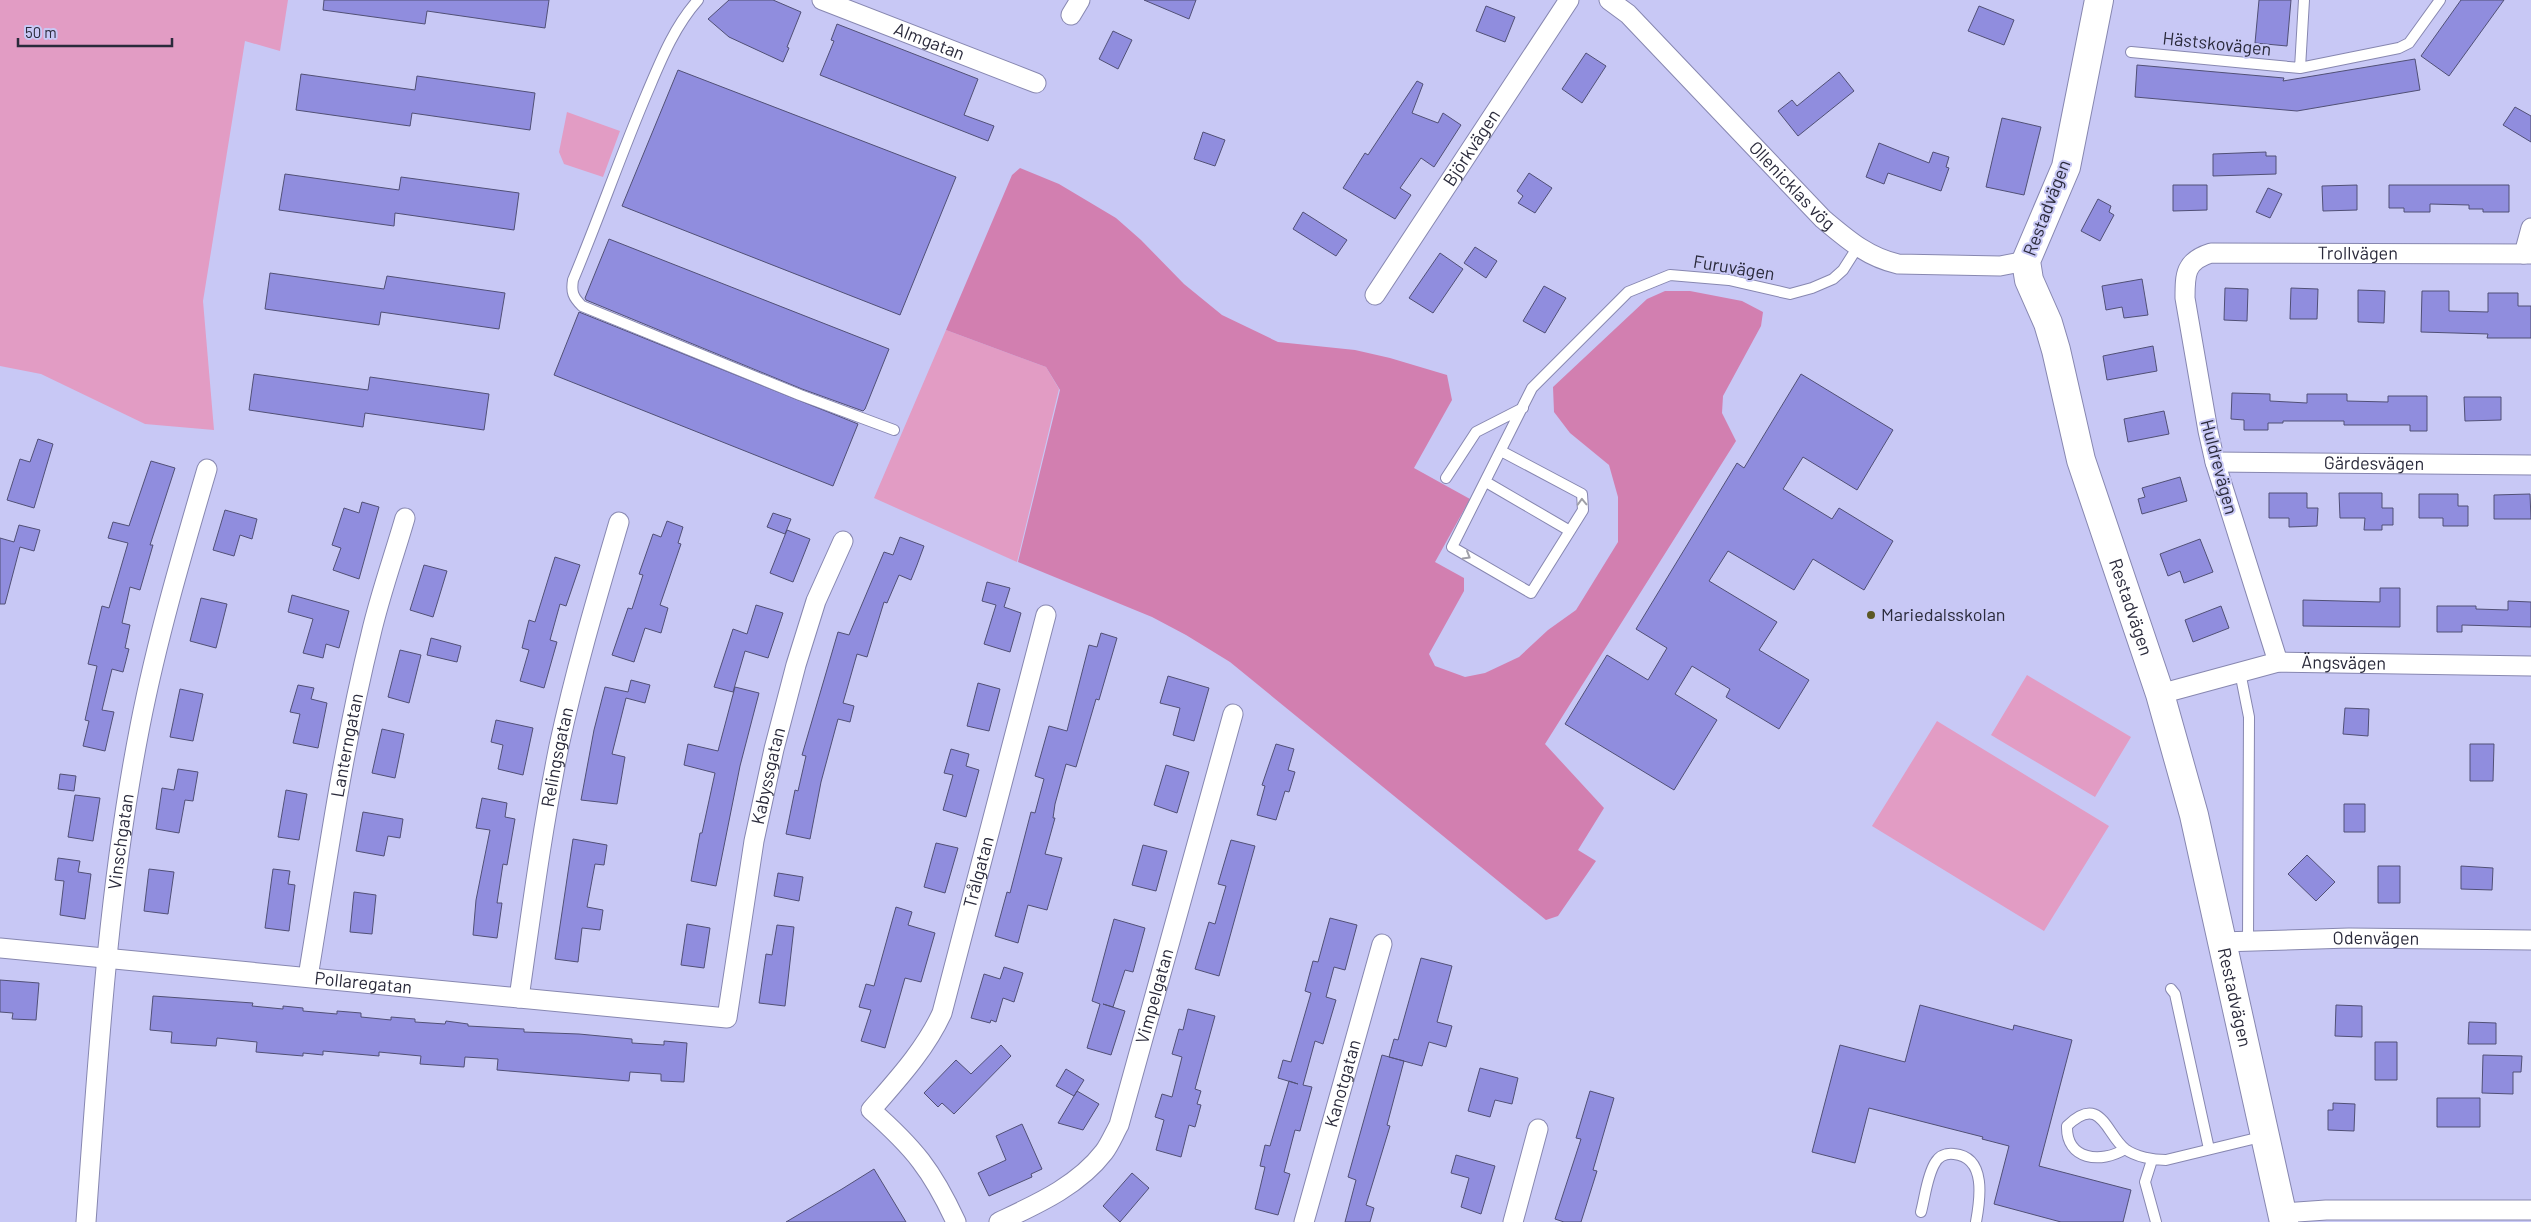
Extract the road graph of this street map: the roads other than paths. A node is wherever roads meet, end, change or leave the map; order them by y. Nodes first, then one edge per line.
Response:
1 (698, 0) edge
2 (822, 0) edge
3 (1570, 0) edge
4 (1609, 0) edge
5 (2099, 0) edge
6 (2304, 0) edge
7 (2440, 0) edge
8 (2131, 52) dead end
9 (2300, 68) junction
10 (1036, 83) dead end
11 (2531, 228) edge
12 (1857, 248) junction
13 (2528, 254) edge
14 (2026, 261) junction
15 (2189, 267) joint
16 (1375, 296) dead end
17 (1523, 408) junction
18 (894, 430) dead end
19 (1501, 452) junction
20 (2215, 462) junction
21 (2531, 465) edge
22 (207, 469) dead end
23 (1446, 478) dead end
24 (1486, 482) junction
25 (405, 518) dead end
26 (619, 522) dead end
27 (1570, 531) junction
28 (843, 541) dead end
29 (1046, 615) dead end
30 (2278, 662) junction
31 (2531, 666) edge
32 (2240, 672) junction
33 (2160, 694) junction
34 (1232, 714) dead end
35 (2531, 940) edge
36 (2235, 941) junction
37 (1382, 944) dead end
38 (0, 948) edge
39 (106, 958) junction
40 (308, 977) junction
41 (2171, 989) dead end
42 (519, 998) junction
43 (727, 1018) joint
44 (1538, 1129) dead end
45 (2266, 1136) junction
46 (2125, 1149) junction
47 (2209, 1150) junction
48 (2152, 1160) junction
49 (2531, 1210) edge
50 (1921, 1212) dead end
51 (2284, 1218) edge
52 (86, 1222) edge
53 (956, 1222) edge
54 (999, 1222) edge
55 (1304, 1222) edge
56 (1513, 1222) edge
57 (1976, 1222) edge
58 (2156, 1222) edge

1 - 18 lane
2 - 10 street, Almgatan
3 - 16 street, Björkvägen
4 - 12 street, Ollenicklas vög
5 - 14 street, Restadvägen
6 - 9 lane
7 - 9 lane, Hästskovägen
8 - 9 lane, Hästskovägen
11 - 13 street
12 - 14 street, Ollenicklas vög
12 - 17 lane, Furuvägen
13 - 15 street, Trollvägen
14 - 33 street, Restadvägen
15 - 20 street, Huldrevägen
17 - 19 lane, Furuvägen
17 - 23 lane
19 - 24 lane, Furuvägen
27 -> 19 lane, Furuvägen
20 - 21 street, Gärdesvägen
20 - 30 street, Huldrevägen
22 - 39 street, Vinschgatan
24 - 27 lane
24 -> 27 lane, Furuvägen
25 - 40 street, Lanterngatan
26 - 42 street, Relingsgatan
28 - 43 street, Kabyssgatan
29 - 53 street, Trålgatan
30 - 31 street, Ängsvägen
30 - 32 street, Ängsvägen
32 - 33 street, Ängsvägen
32 - 36 lane
33 - 36 street, Restadvägen
34 - 54 street, Vimpelgatan
35 - 36 street, Odenvägen
36 - 45 street, Restadvägen
37 - 55 street, Kanotgatan
38 - 39 street, Pollaregatan
39 - 40 street, Pollaregatan
39 - 52 street, Vinschgatan
40 - 42 street, Pollaregatan
41 - 47 lane
42 - 43 street, Pollaregatan
44 - 56 street
45 - 47 lane
45 - 51 street, Restadvägen
46 - 46 lane
46 - 48 lane
47 - 48 lane
48 - 58 lane
49 - 51 street
50 - 57 lane

